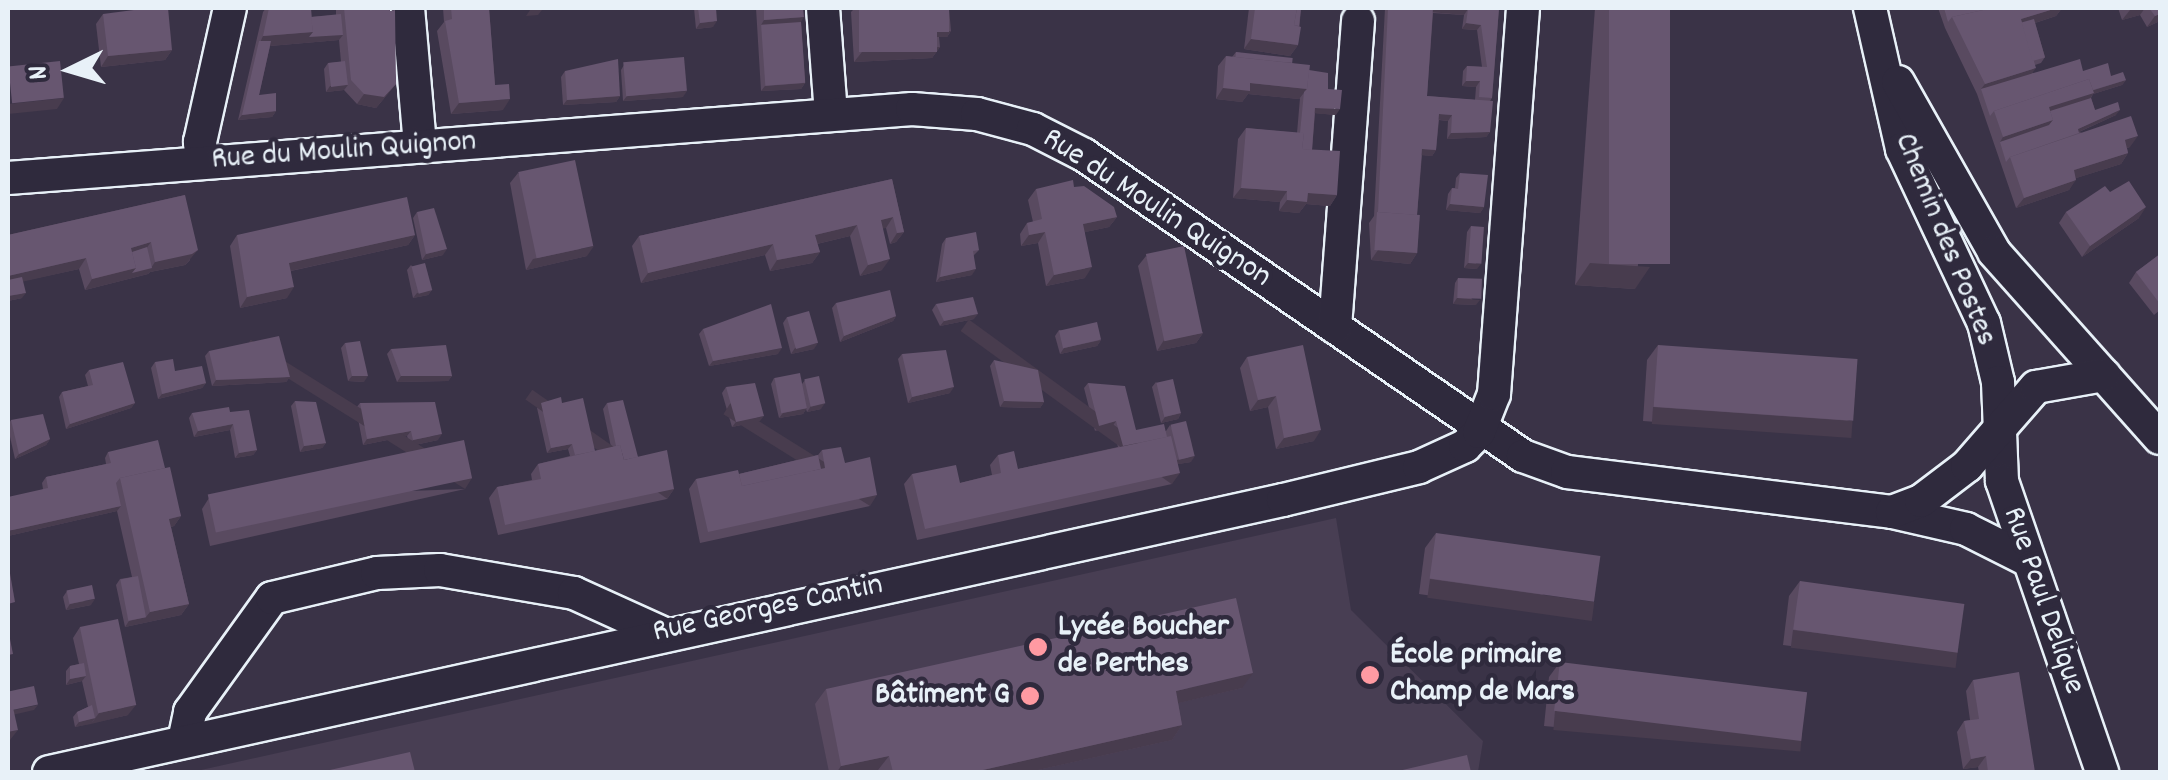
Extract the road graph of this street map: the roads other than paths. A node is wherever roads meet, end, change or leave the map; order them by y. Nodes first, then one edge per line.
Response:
1 (230, 8) edge
2 (408, 8) edge
3 (823, 8) edge
4 (1522, 8) edge
5 (1870, 8) edge
6 (1358, 21) dead end
7 (1882, 52) junction
8 (831, 114) junction
9 (420, 145) junction
10 (202, 162) junction
11 (8, 178) edge
12 (1335, 328) junction
13 (2104, 376) junction
14 (1998, 425) junction
15 (1479, 432) junction
16 (2160, 438) edge
17 (1892, 512) junction
18 (2024, 558) junction
19 (662, 633) junction
20 (184, 742) junction
21 (49, 772) edge
22 (2102, 772) edge

1 - 10 street
2 - 9 street
3 - 8 street
4 - 15 street
5 - 7 street, Chemin des Postes
6 - 12 street
7 - 13 street, Chemin des Postes
7 - 14 street, Chemin des Postes
8 - 9 street, Rue du Moulin Quignon
8 - 12 street, Rue du Moulin Quignon
9 - 10 street, Rue du Moulin Quignon
10 - 11 street, Rue du Moulin Quignon
12 - 15 street, Rue du Moulin Quignon
13 - 14 street
13 - 16 street, Chemin des Postes
14 - 17 street
14 - 18 street, Rue Paul Delique
15 - 17 street, Rue du Moulin Quignon
15 - 19 street, Rue Georges Cantin
17 - 18 street, Rue du Moulin Quignon
18 - 22 street, Rue Paul Delique
19 - 20 street, Rue Georges Cantin
19 - 20 street
20 - 21 street, Rue Georges Cantin

